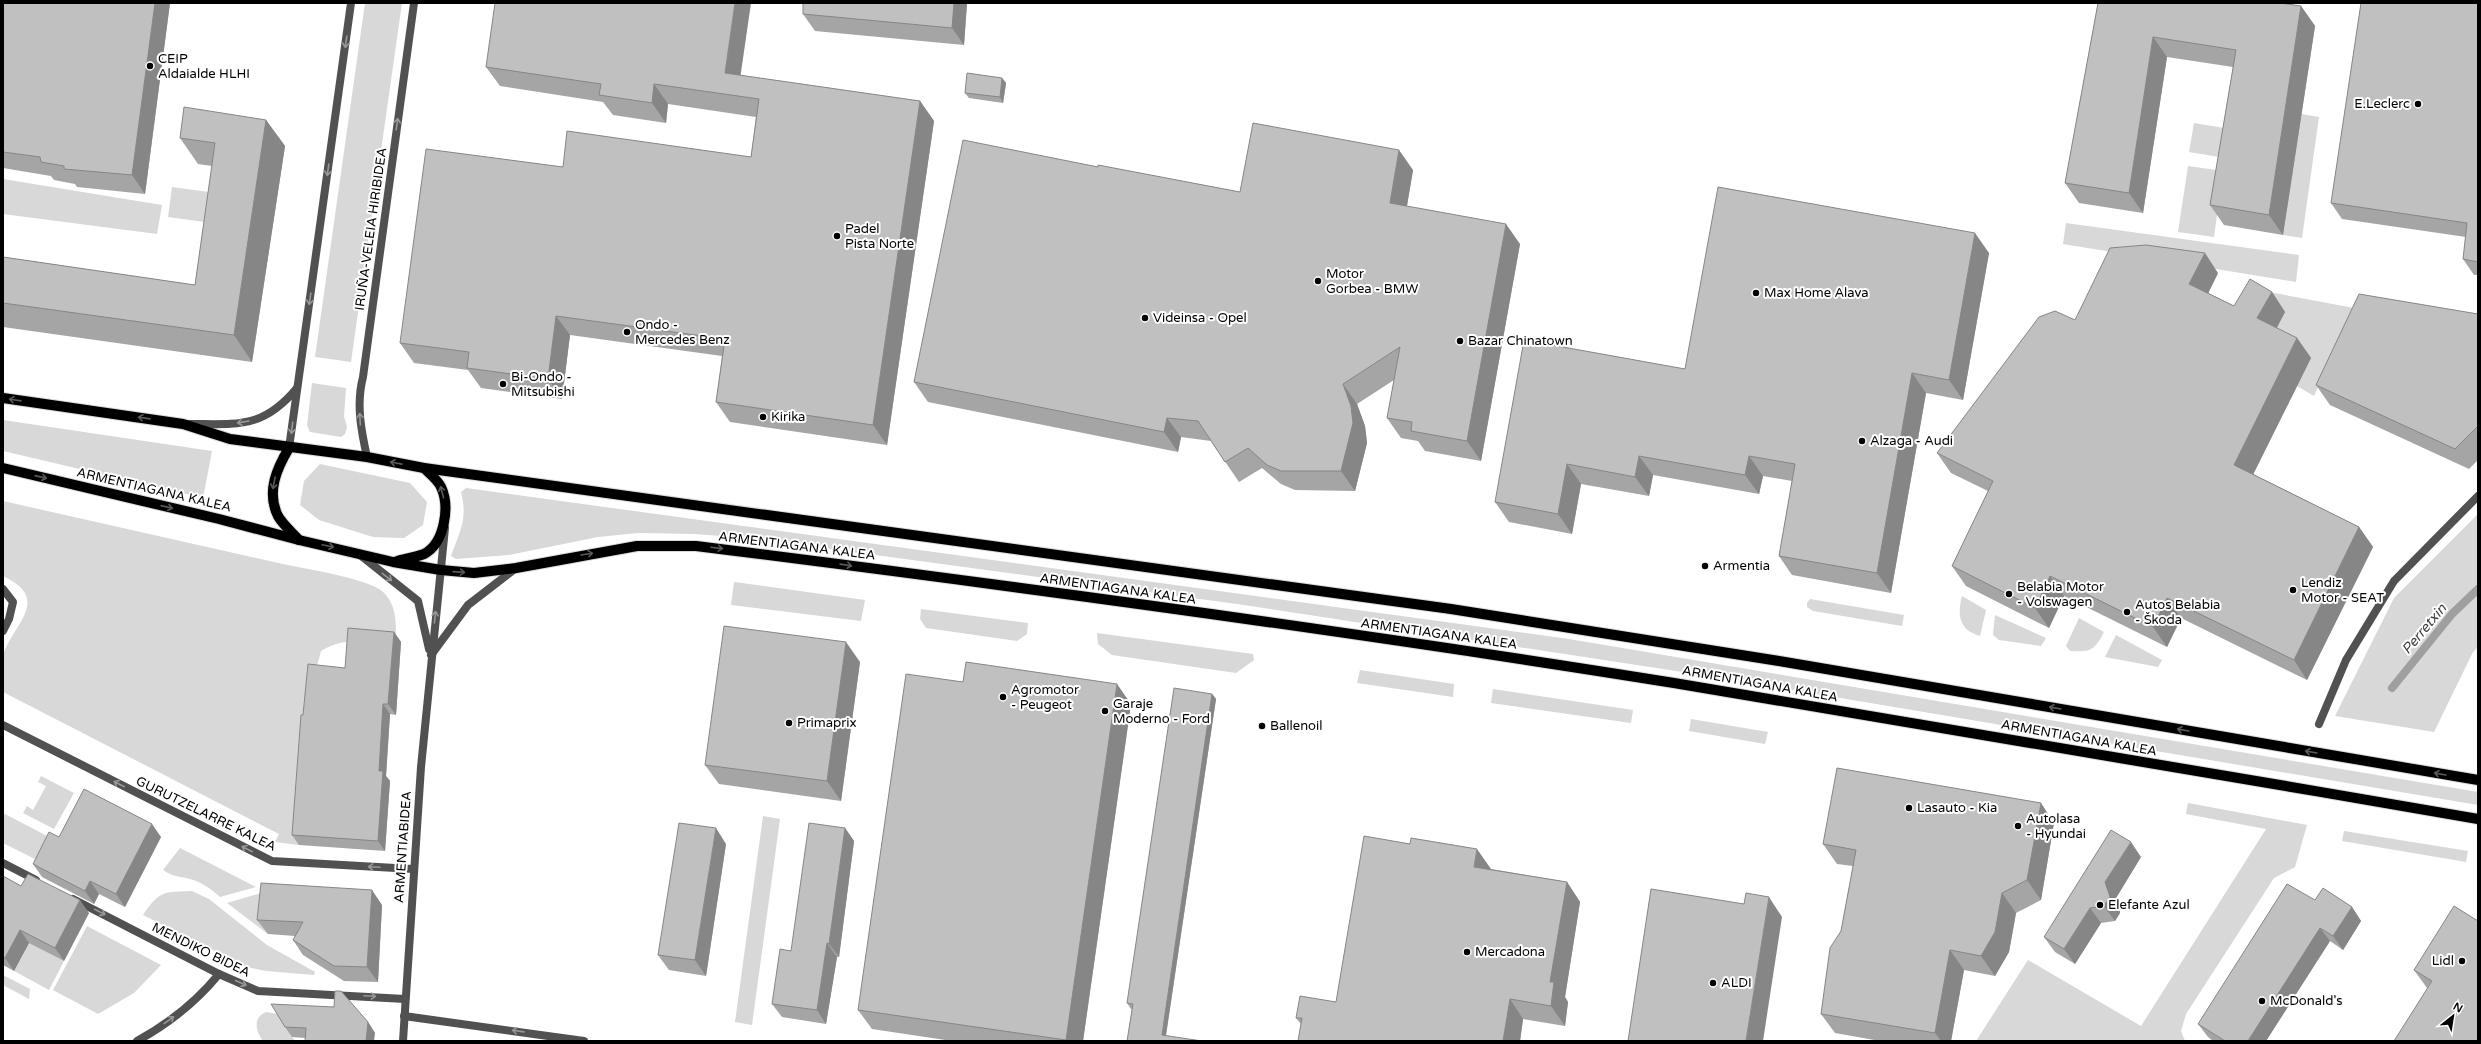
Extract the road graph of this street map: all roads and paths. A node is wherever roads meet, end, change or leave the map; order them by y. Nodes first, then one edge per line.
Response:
1 (351, 3) edge
2 (414, 3) edge
3 (297, 387) junction
4 (3, 398) edge
5 (183, 424) junction
6 (289, 448) junction
7 (367, 457) junction
8 (3, 468) edge
9 (424, 468) junction
10 (2478, 496) edge
11 (445, 523) junction
12 (299, 540) junction
13 (357, 553) junction
14 (393, 562) junction
15 (516, 568) junction
16 (441, 570) junction
17 (3, 589) edge
18 (3, 630) edge
19 (431, 656) junction
20 (2319, 724) dead end
21 (3, 725) edge
22 (2478, 780) edge
23 (2478, 818) edge
24 (3, 863) edge
25 (413, 869) junction
26 (44, 884) edge
27 (65, 894) edge
28 (219, 974) junction
29 (405, 999) junction
30 (404, 1016) junction
31 (137, 1041) edge
32 (403, 1041) edge
33 (584, 1041) edge

1 -> 3 street
7 -> 2 street, IRUÑA-VELEIA HIRIBIDEA
3 -> 5 street
3 -> 6 street
5 -> 4 main road, ARMENTIAGANA KALEA
5 - 6 main road, ARMENTIAGANA KALEA
6 - 7 main road, ARMENTIAGANA KALEA
6 -> 12 main road
9 -> 7 main road, ARMENTIAGANA KALEA
8 -> 12 main road, ARMENTIAGANA KALEA
11 -> 9 main road, ARMENTIAGANA KALEA
22 -> 9 main road, ARMENTIAGANA KALEA
10 - 20 street
11 - 14 main road, ARMENTIAGANA KALEA
11 - 16 street, ARMENTIABIDEA
12 -> 13 main road, ARMENTIAGANA KALEA
13 - 14 main road, ARMENTIAGANA KALEA
13 -> 19 street, ARMENTIABIDEA
14 - 16 main road, ARMENTIAGANA KALEA
16 -> 15 main road, ARMENTIAGANA KALEA
15 - 19 street
15 -> 23 main road, ARMENTIAGANA KALEA
19 -> 16 street, ARMENTIABIDEA
17 - 18 street
19 - 25 street, ARMENTIABIDEA
25 -> 21 street, GURUTZELARRE KALEA
24 - 26 street
25 - 29 street, ARMENTIABIDEA
27 -> 28 street, MENDIKO BIDEA
28 -> 29 street, MENDIKO BIDEA
31 -> 28 street
29 - 30 street, ARMENTIABIDEA
30 - 32 street, ARMENTIABIDEA
33 -> 30 street

